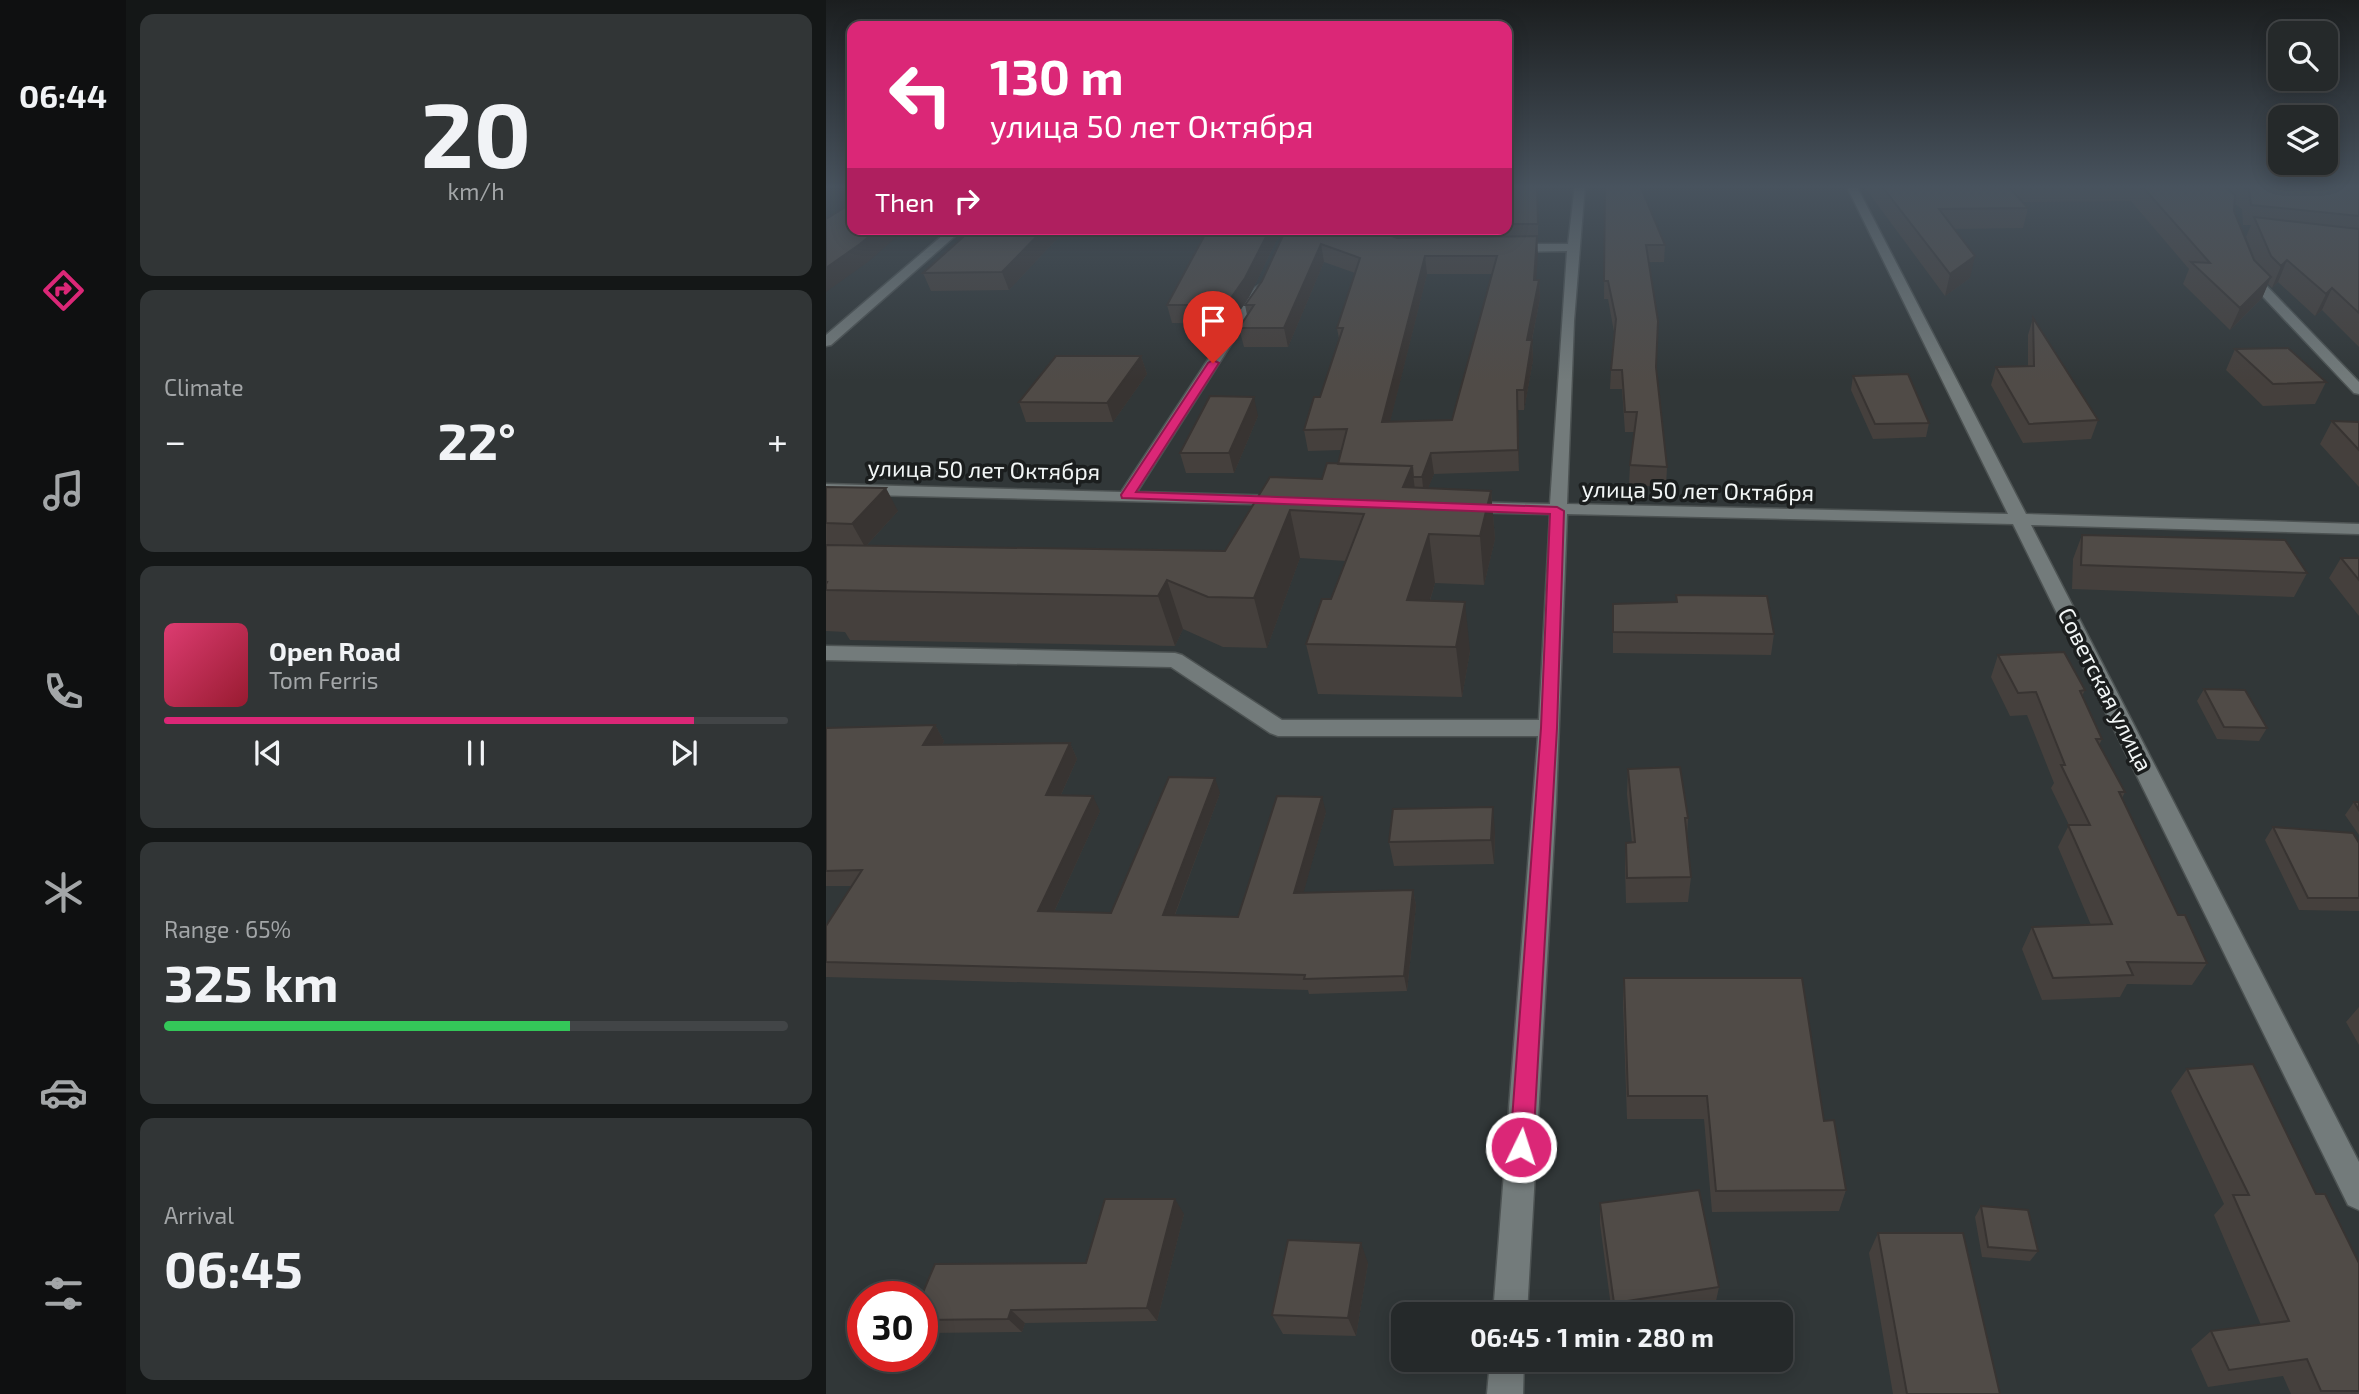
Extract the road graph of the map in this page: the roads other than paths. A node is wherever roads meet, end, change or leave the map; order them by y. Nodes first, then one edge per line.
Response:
1 (933, 250) edge
2 (1573, 250) edge
3 (1884, 250) edge
4 (2245, 255) edge
5 (1267, 276) edge
6 (826, 342) edge
7 (2359, 390) edge
8 (826, 489) edge
9 (1127, 495) junction
10 (1307, 502) edge
11 (1446, 507) edge
12 (1557, 511) junction
13 (2020, 519) junction
14 (2359, 530) edge
15 (826, 653) edge
16 (1549, 728) junction
17 (2359, 1194) edge
18 (1511, 1302) edge
19 (1506, 1372) edge
20 (1505, 1394) edge

1 - 6 street
2 - 12 street
3 - 13 street, Советская улица
4 - 7 street
5 - 9 street
8 - 9 street, улица 50 лет Октября
9 - 10 street, улица 50 лет Октября
11 - 12 street, улица 50 лет Октября
12 - 13 street, улица 50 лет Октября
12 - 16 street
13 - 14 street, улица 50 лет Октября
13 - 17 street, Советская улица
15 - 16 street
16 - 18 street
19 - 20 street

